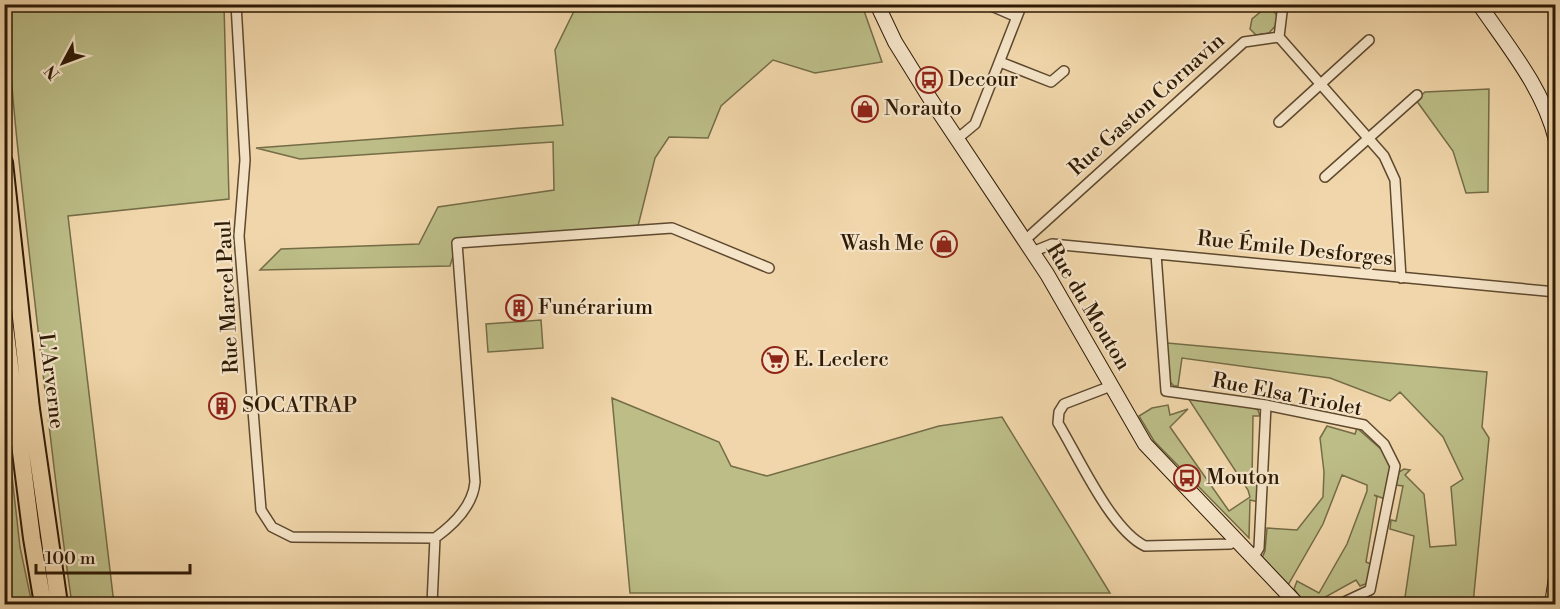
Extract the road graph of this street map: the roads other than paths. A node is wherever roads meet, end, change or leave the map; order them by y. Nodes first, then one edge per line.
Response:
1 (236, 4) edge
2 (877, 4) edge
3 (987, 4) edge
4 (1022, 4) edge
5 (1283, 4) edge
6 (1479, 4) edge
7 (1017, 17) junction
8 (1279, 37) junction
9 (1370, 40) dead end
10 (1000, 62) junction
11 (1064, 71) dead end
12 (1320, 84) junction
13 (1417, 95) dead end
14 (1279, 122) dead end
15 (1553, 122) edge
16 (1368, 138) junction
17 (957, 139) junction
18 (1556, 140) edge
19 (4, 162) edge
20 (1325, 177) dead end
21 (1028, 247) junction
22 (1156, 254) junction
23 (769, 268) dead end
24 (1401, 278) junction
25 (1556, 292) edge
26 (4, 319) edge
27 (1111, 386) junction
28 (1266, 405) junction
29 (435, 538) junction
30 (1237, 540) junction
31 (1253, 558) junction
32 (1556, 578) edge
33 (43, 604) edge
34 (59, 604) edge
35 (432, 604) edge
36 (1297, 604) edge
37 (1340, 604) edge
38 (1552, 604) edge

1 - 29 street, Rue Marcel Paul
2 - 17 street, Rue du Mouton
3 - 7 street
4 - 7 street
5 - 8 street
6 - 15 street
7 - 10 street
8 - 12 street
8 - 21 street, Rue Gaston Cornavin
9 - 12 street
10 - 11 street
10 - 17 street
12 - 14 street
12 - 16 street
13 - 16 street
15 - 18 street
16 - 20 street
16 - 24 street
17 - 21 street, Rue du Mouton
19 - 34 highway, L'Arverne
21 - 22 street, Rue Émile Desforges
21 - 27 street, Rue du Mouton
22 - 24 street, Rue Émile Desforges
22 - 28 street, Rue Elsa Triolet
23 - 29 street
24 - 25 street, Rue Émile Desforges
26 - 33 highway, L'Arverne
27 - 30 street, Rue du Mouton
27 - 30 street
28 - 31 street
28 - 37 street, Rue Elsa Triolet
29 - 35 street
30 - 31 street, Rue du Mouton
31 - 36 street, Rue du Mouton
32 - 38 street

